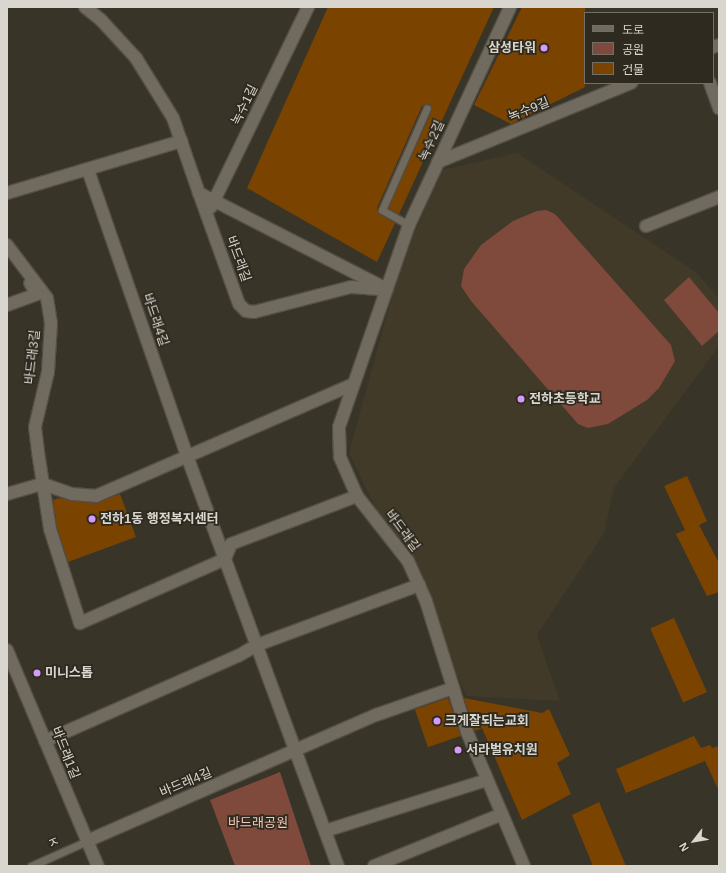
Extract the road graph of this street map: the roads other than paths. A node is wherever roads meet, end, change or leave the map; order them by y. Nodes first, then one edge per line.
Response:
1 (85, 7) edge
2 (308, 7) edge
3 (510, 7) edge
4 (629, 84) edge
5 (710, 84) edge
6 (427, 108) dead end
7 (719, 108) edge
8 (181, 141) junction
9 (438, 162) junction
10 (88, 170) junction
11 (199, 193) junction
12 (7, 194) edge
13 (719, 197) edge
14 (214, 201) junction
15 (207, 216) junction
16 (409, 225) junction
17 (646, 226) dead end
18 (7, 245) edge
19 (387, 289) junction
20 (7, 305) edge
21 (354, 384) junction
22 (187, 456) junction
23 (42, 484) junction
24 (7, 494) edge
25 (357, 496) junction
26 (225, 559) junction
27 (419, 585) junction
28 (256, 645) junction
29 (7, 650) edge
30 (453, 688) junction
31 (45, 741) junction
32 (295, 750) junction
33 (487, 780) junction
34 (502, 814) junction
35 (325, 831) junction
36 (87, 841) junction
37 (31, 866) edge
38 (98, 866) edge
39 (338, 866) edge
40 (374, 866) edge
41 (524, 866) edge

1 - 8 street, 바드래길
2 - 14 street, 녹수1길
3 - 9 street, 녹수2길
4 - 9 street, 녹수9길
5 - 7 street
6 - 16 lane
8 - 10 street
8 - 11 street, 바드래길
9 - 16 street, 녹수2길
10 - 12 street
10 - 22 street, 바드래4길
11 - 14 street, 바드래길
11 - 15 street, 바드래길
13 - 17 street
14 - 15 street, 녹수1길
14 - 19 street, 바드래길
15 - 19 street, 바드래길
16 - 19 street, 녹수2길
18 - 20 street, 바드래3길
18 - 23 street, 바드래3길
19 - 21 street, 바드래길
21 - 22 street
21 - 25 street, 바드래길
22 - 23 street
22 - 26 street, 바드래4길
23 - 24 street
23 - 26 street
25 - 26 street
25 - 27 street, 바드래길
26 - 28 street, 바드래4길
27 - 28 street
27 - 30 street, 바드래길
28 - 31 street
28 - 32 street, 바드래4길
29 - 31 street, 바드래1길
30 - 32 street
30 - 33 street, 바드래길
31 - 36 street, 바드래1길
32 - 35 street, 바드래4길
32 - 36 street, 바드래4길
33 - 34 street, 바드래길
33 - 35 street
34 - 40 street
34 - 41 street, 바드래길
35 - 39 street, 바드래4길
36 - 37 lane, ㅈ
36 - 38 street, 바드래1길

